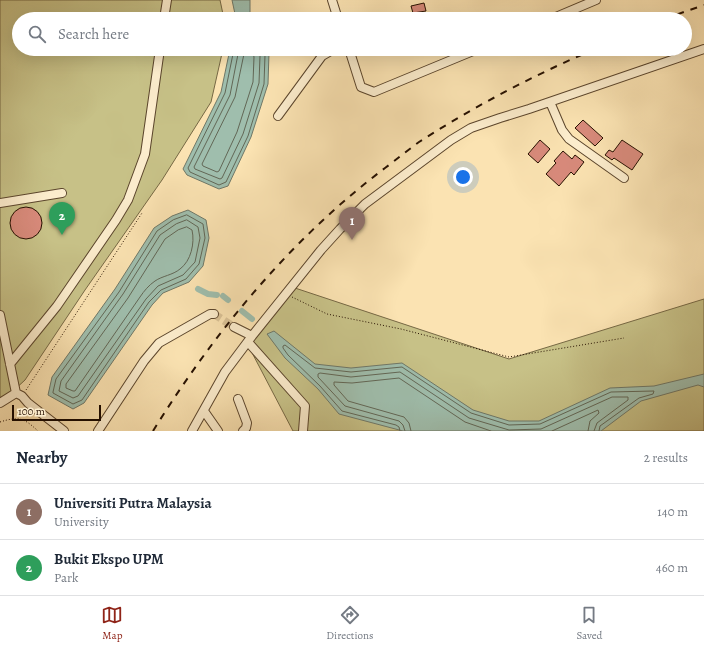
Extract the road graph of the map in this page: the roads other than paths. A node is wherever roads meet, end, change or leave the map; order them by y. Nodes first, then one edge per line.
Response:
1 (167, 0) edge
2 (332, 0) edge
3 (596, 0) edge
4 (165, 12) edge
5 (336, 12) edge
6 (568, 12) edge
7 (704, 49) edge
8 (692, 53) edge
9 (159, 56) edge
10 (322, 56) edge
11 (351, 56) edge
12 (461, 56) edge
13 (684, 56) edge
14 (550, 102) junction
15 (278, 116) dead end
16 (624, 178) dead end
17 (62, 194) dead end
18 (0, 203) edge
19 (214, 314) dead end
20 (0, 315) edge
21 (234, 328) tunnel mouth
22 (250, 339) junction
23 (10, 364) junction
24 (19, 395) junction
25 (238, 399) dead end
26 (0, 404) edge
27 (204, 411) junction
28 (64, 431) edge
29 (98, 431) edge
30 (192, 431) edge
31 (218, 431) edge
32 (243, 431) edge
33 (303, 431) edge

1 - 4 street
2 - 5 street
3 - 6 street
7 - 8 street
9 - 23 street
10 - 15 street
11 - 12 street
13 - 14 street
14 - 16 street
14 - 22 street
17 - 18 street
19 - 29 street
20 - 23 street
21 - 22 street
22 - 27 street
22 - 33 street
23 - 24 street
24 - 26 street
24 - 28 street
25 - 32 street
27 - 30 street
27 - 31 street

